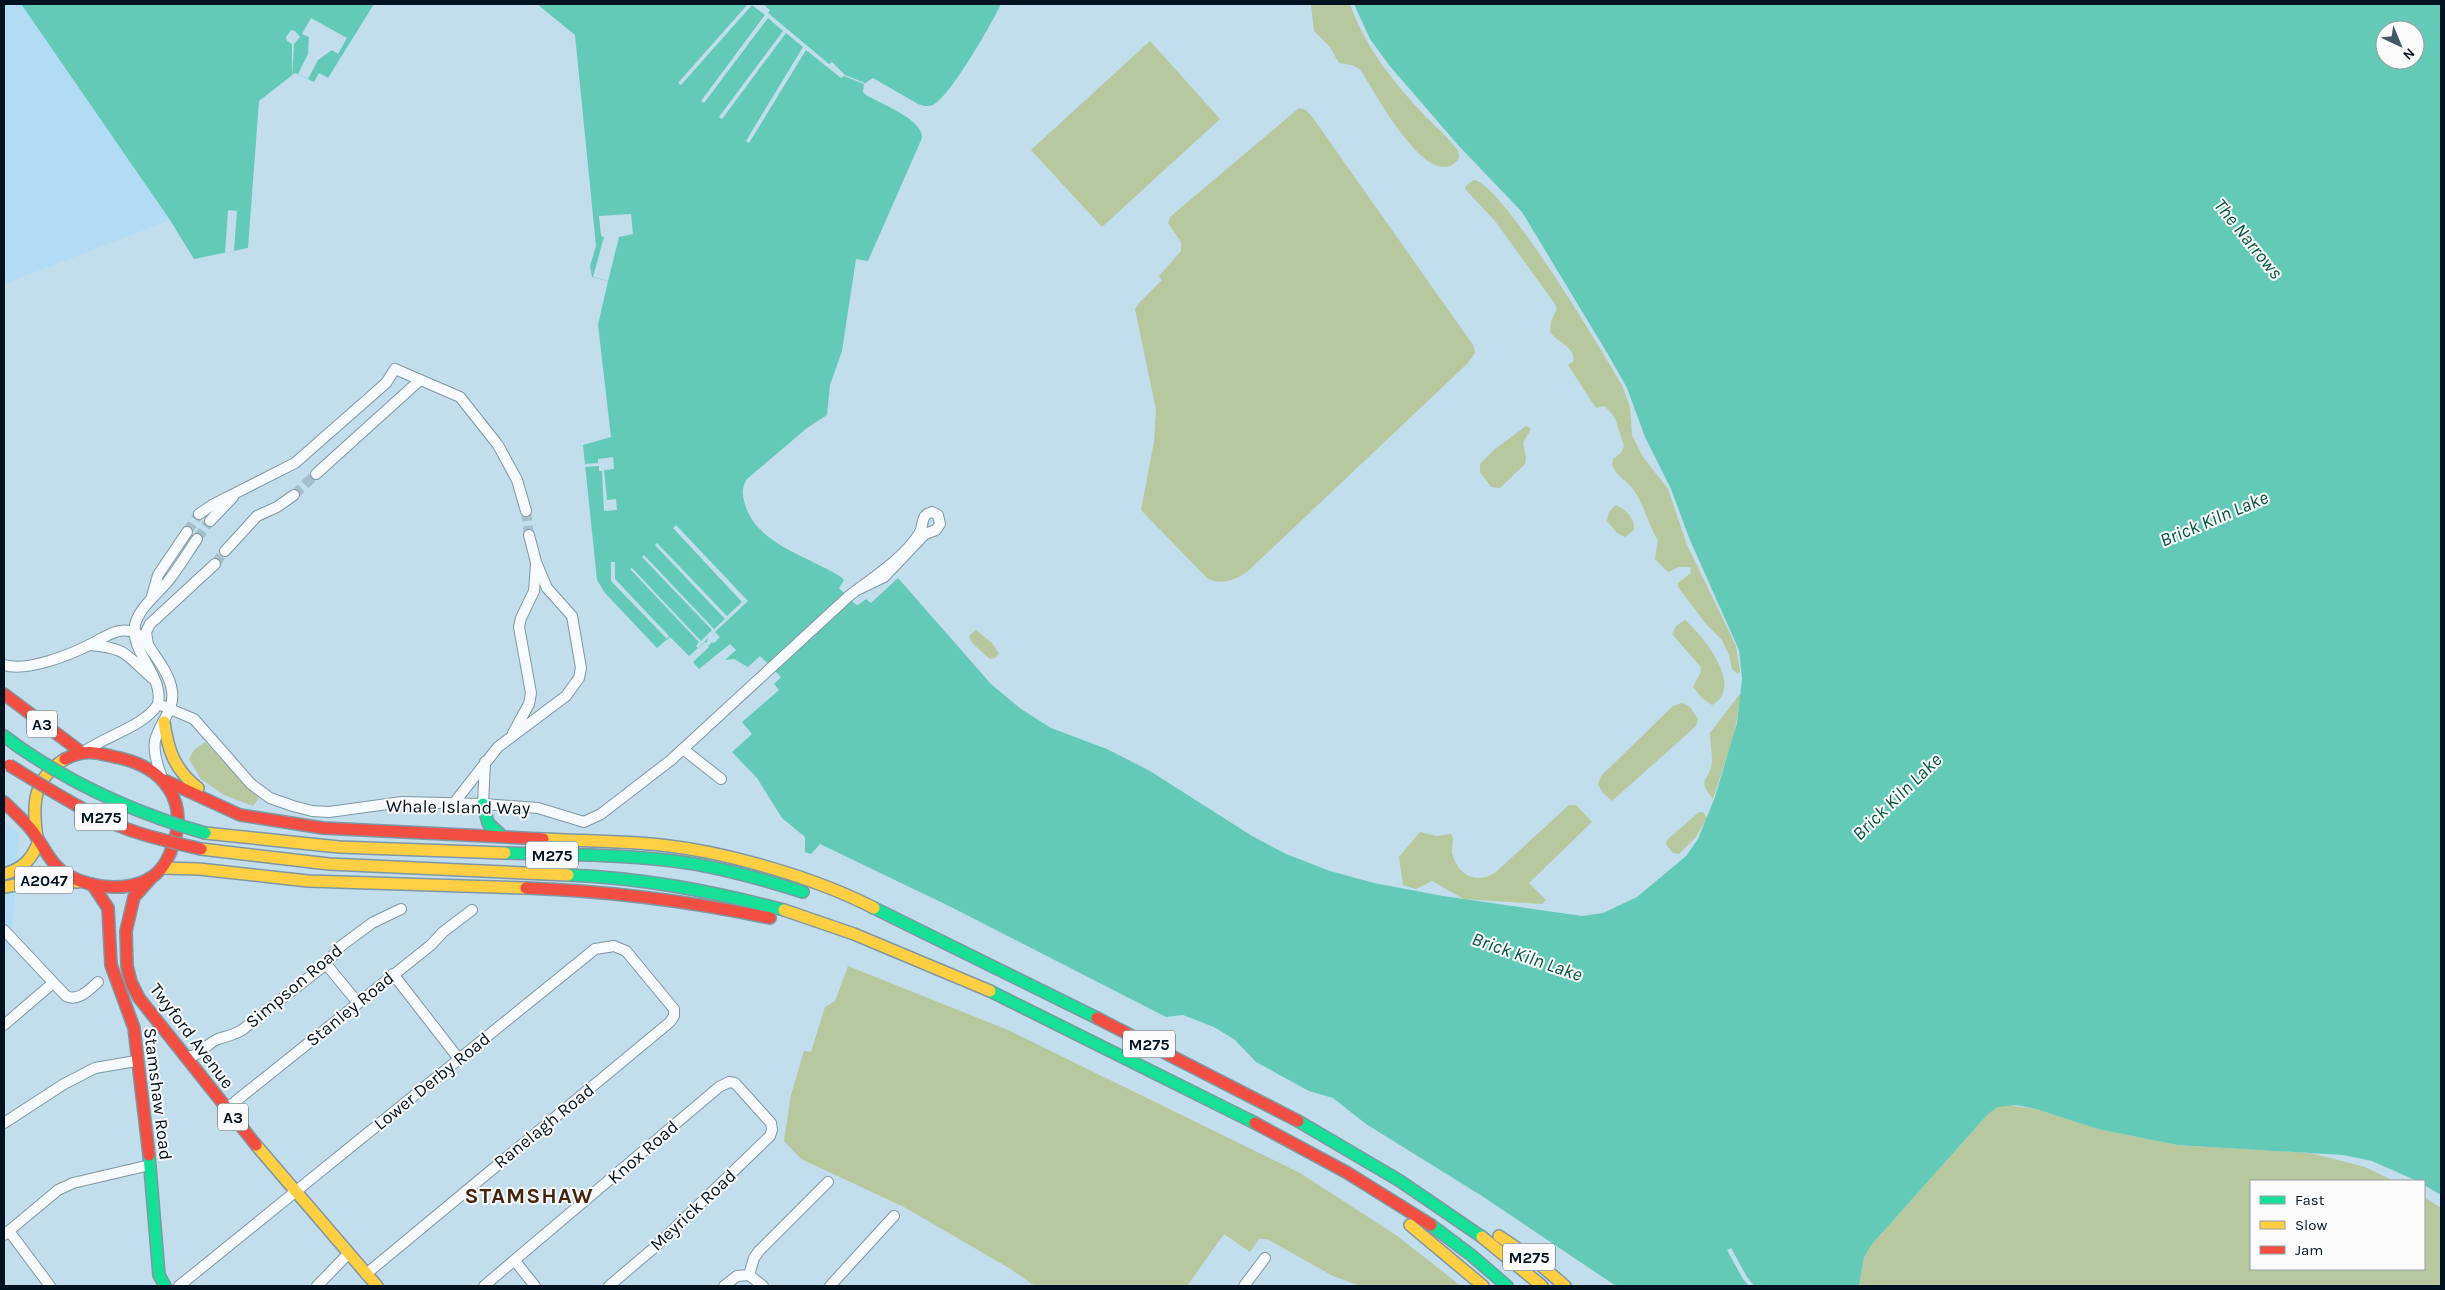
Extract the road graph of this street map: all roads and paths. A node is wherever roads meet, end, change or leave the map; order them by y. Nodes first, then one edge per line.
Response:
1 (420, 380) junction
2 (316, 474) tunnel mouth
3 (242, 488) junction
4 (294, 495) tunnel mouth
5 (526, 511) tunnel mouth
6 (199, 514) tunnel mouth
7 (210, 522) tunnel mouth
8 (922, 523) junction
9 (931, 531) junction
10 (188, 532) tunnel mouth
11 (529, 535) tunnel mouth
12 (197, 539) tunnel mouth
13 (224, 551) tunnel mouth
14 (536, 562) junction
15 (215, 564) tunnel mouth
16 (859, 589) junction
17 (151, 599) junction
18 (135, 632) junction
19 (90, 645) junction
20 (148, 645) junction
21 (4, 665) edge
22 (154, 680) junction
23 (4, 694) edge
24 (158, 704) junction
25 (170, 709) junction
26 (164, 722) junction
27 (4, 736) edge
28 (511, 736) junction
29 (683, 749) junction
30 (83, 752) junction
31 (485, 762) junction
32 (6, 763) edge
33 (163, 779) junction
34 (721, 779) dead end
35 (4, 802) edge
36 (454, 803) junction
37 (483, 804) junction
38 (259, 819) junction
39 (502, 836) junction
40 (38, 839) junction
41 (162, 868) junction
42 (4, 874) edge
43 (152, 878) junction
44 (88, 883) junction
45 (4, 887) edge
46 (401, 909) dead end
47 (472, 910) dead end
48 (892, 918) junction
49 (4, 930) edge
50 (885, 945) junction
51 (326, 964) junction
52 (393, 974) junction
53 (98, 982) dead end
54 (53, 983) junction
55 (358, 1003) junction
56 (674, 1016) joint
57 (4, 1025) edge
58 (187, 1057) junction
59 (458, 1059) junction
60 (136, 1061) junction
61 (226, 1109) junction
62 (4, 1123) edge
63 (772, 1130) joint
64 (150, 1165) junction
65 (1346, 1172) junction
66 (1400, 1181) junction
67 (828, 1182) dead end
68 (294, 1192) junction
69 (894, 1216) dead end
70 (6, 1233) edge
71 (348, 1254) junction
72 (1264, 1258) dead end
73 (515, 1260) junction
74 (366, 1274) junction
75 (749, 1275) junction
76 (163, 1285) edge
77 (50, 1286) edge
78 (179, 1286) edge
79 (316, 1286) edge
80 (377, 1286) edge
81 (484, 1286) edge
82 (535, 1286) edge
83 (609, 1286) edge
84 (724, 1286) edge
85 (762, 1286) edge
86 (830, 1286) edge
87 (1244, 1286) edge
88 (1482, 1286) edge
89 (1507, 1286) edge
90 (1542, 1286) edge
91 (1565, 1286) edge

1 - 2 street
1 - 3 street
1 - 5 street
3 - 6 street
3 - 7 street
4 - 13 street
8 - 9 street
8 - 9 street
8 - 16 street
9 - 16 street
10 - 17 street
11 - 14 street
12 - 17 street
14 - 28 street
14 - 28 street
15 - 20 street
16 - 29 street, Whale Island Way
17 - 18 street
18 - 19 street
18 - 20 street
18 - 22 street
19 - 21 street
19 - 22 street
20 - 25 street
22 - 24 street
23 - 30 main road, A3
24 - 25 street, Whale Island Way
24 - 30 street
25 - 26 street
25 - 36 street, Whale Island Way
26 - 33 street
26 - 38 main road, M275
27 - 48 main road, M275, bridge
28 - 31 street
29 - 34 street
29 - 37 street, Whale Island Way
30 - 33 main road
30 - 40 main road
31 - 36 street
31 - 37 street
32 - 50 main road, M275, bridge
33 - 38 main road, M275
33 - 41 main road
35 - 40 main road
36 - 37 street, Whale Island Way
37 - 39 main road, M275
38 - 39 main road, M275
39 - 48 main road, M275
40 - 42 main road, A2047
40 - 44 main road
41 - 43 main road
41 - 50 main road, M275
43 - 44 main road
43 - 58 main road, Twyford Avenue / A3
44 - 45 main road, A2047
44 - 60 main road, Stamshaw Road
46 - 51 street, Simpson Road
47 - 52 street, Stanley Road
48 - 66 main road, M275
49 - 54 street
50 - 65 main road, M275
51 - 55 street
51 - 58 street, Simpson Road
52 - 55 street, Stanley Road
52 - 59 street
53 - 54 street
54 - 57 street
55 - 61 street, Stanley Road
56 - 59 street, Lower Derby Road
56 - 74 street, Ranelagh Road
58 - 61 main road, Twyford Avenue / A3
59 - 68 street, Lower Derby Road
60 - 62 street
60 - 64 main road, Stamshaw Road
61 - 68 main road, Twyford Avenue / A3
63 - 73 street, Knox Road
63 - 83 street, Meyrick Road
64 - 70 street
64 - 76 main road, Stamshaw Road
65 - 88 main road, M275
65 - 89 main road, M275
66 - 90 main road, M275
66 - 91 main road, M275
67 - 75 street
68 - 71 main road, Twyford Avenue / A3
68 - 78 street, Lower Derby Road
69 - 86 street
70 - 77 street
71 - 74 main road, Twyford Avenue / A3
71 - 79 street
72 - 87 street
73 - 81 street, Knox Road
73 - 82 street
74 - 80 main road, Twyford Avenue / A3
75 - 84 street
75 - 85 street

